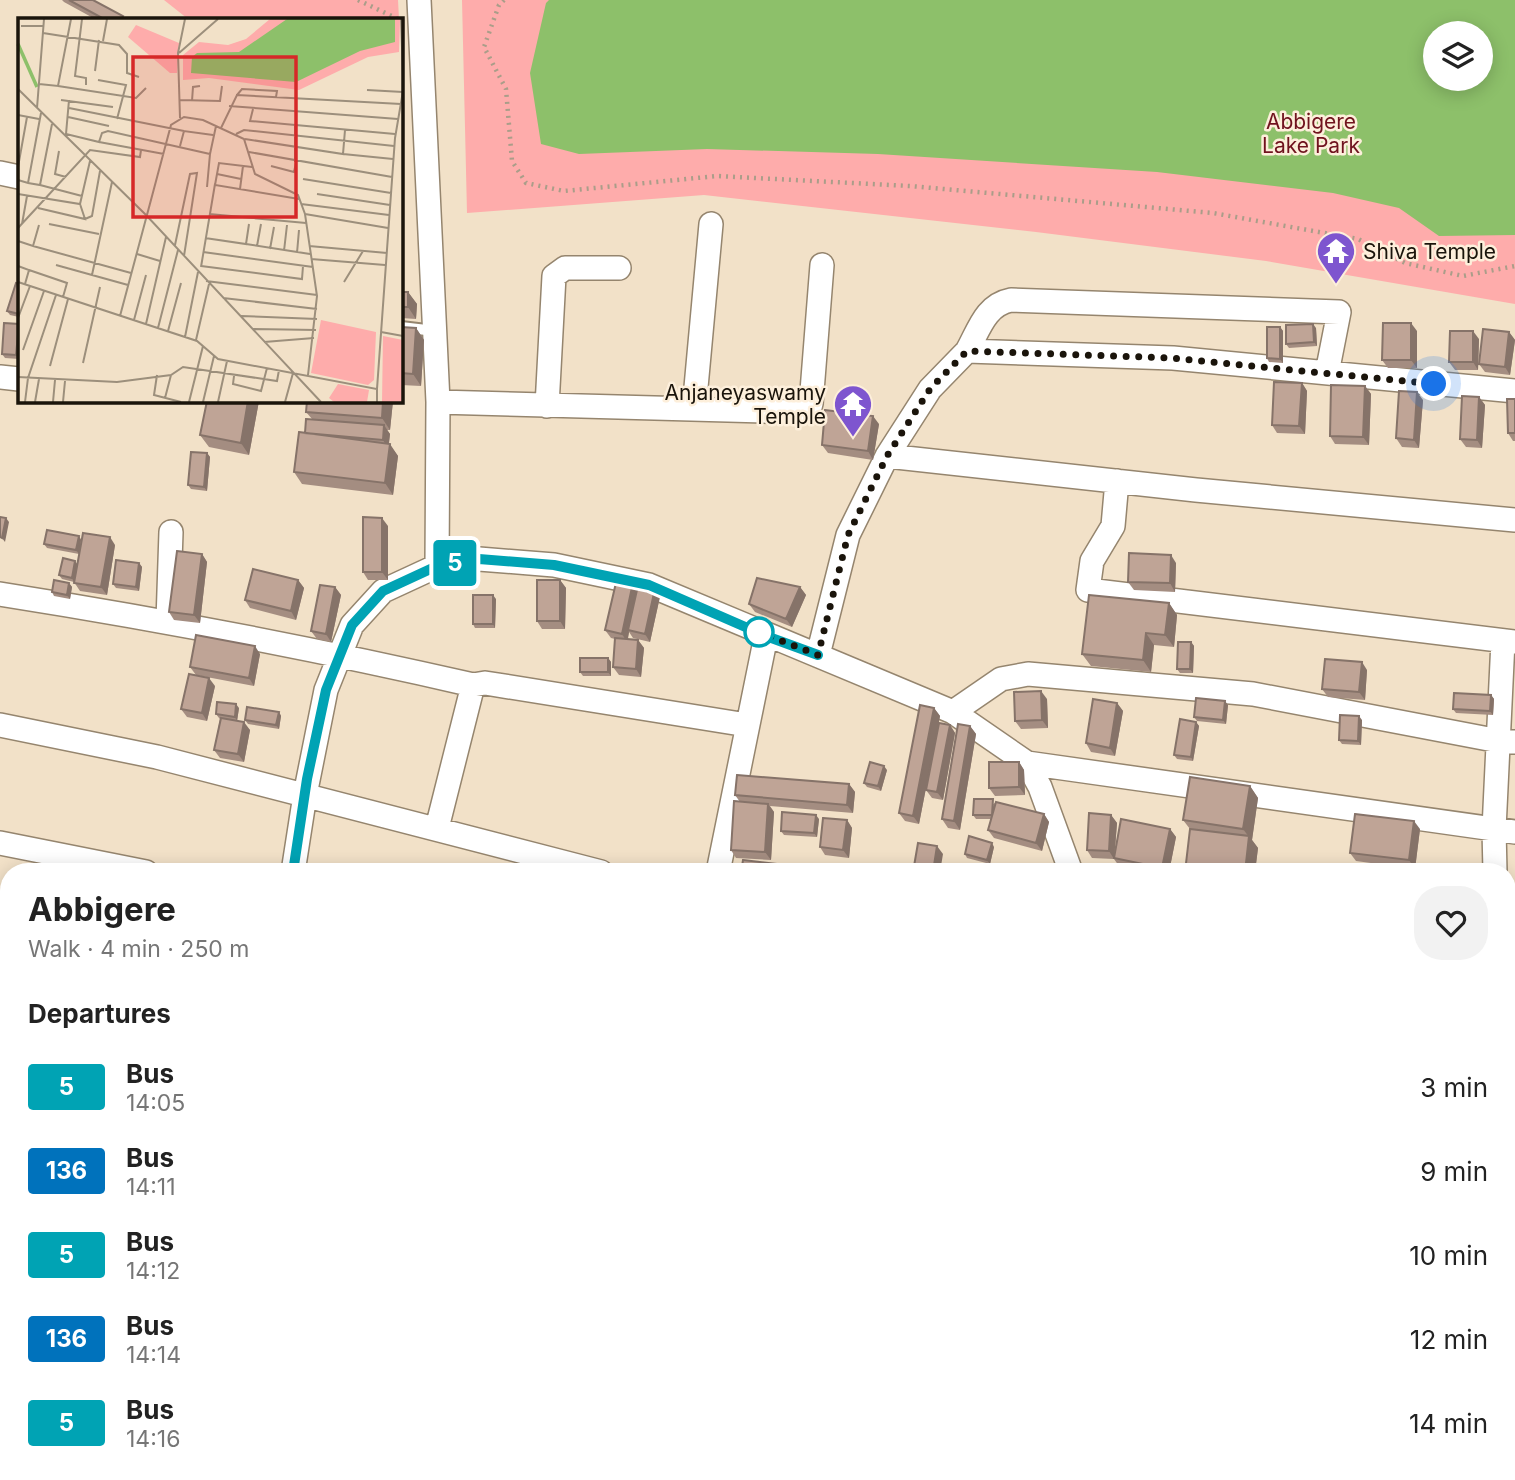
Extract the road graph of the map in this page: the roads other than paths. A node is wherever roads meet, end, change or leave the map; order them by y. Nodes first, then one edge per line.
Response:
1 (419, 0) edge
2 (0, 173) edge
3 (18, 177) edge
4 (711, 223) dead end
5 (822, 265) dead end
6 (619, 268) dead end
7 (402, 327) edge
8 (435, 331) junction
9 (967, 351) junction
10 (1327, 373) junction
11 (0, 377) edge
12 (18, 379) edge
13 (1515, 391) edge
14 (438, 402) junction
15 (547, 405) junction
16 (694, 410) junction
17 (887, 456) junction
18 (1117, 481) junction
19 (1515, 520) edge
20 (171, 532) dead end
21 (437, 566) junction
22 (0, 594) edge
23 (167, 621) junction
24 (766, 636) junction
25 (1509, 642) edge
26 (341, 654) junction
27 (818, 655) junction
28 (473, 685) junction
29 (953, 712) junction
30 (0, 724) edge
31 (747, 726) junction
32 (1507, 741) edge
33 (1027, 762) junction
34 (305, 795) junction
35 (437, 828) junction
36 (1504, 831) edge
37 (0, 843) edge
38 (72, 863) edge
39 (294, 863) edge
40 (567, 863) edge
41 (720, 863) edge
42 (1068, 863) edge
43 (1497, 863) edge

1 - 8 street
2 - 3 street
4 - 16 street
5 - 16 street
6 - 15 street
7 - 8 lane
8 - 14 street
9 - 10 street
9 - 10 street
9 - 17 street
10 - 13 street
11 - 12 street
14 - 15 street
14 - 21 street
15 - 16 street
17 - 18 street
17 - 27 street
18 - 19 street
18 - 25 street
20 - 23 street
21 - 24 street
21 - 26 street
22 - 23 street
23 - 26 street
24 - 27 street
24 - 31 street
25 - 32 street
26 - 28 street
26 - 34 street
27 - 29 street
28 - 31 street
28 - 35 street
29 - 32 street
29 - 33 street
30 - 34 street
31 - 41 street
32 - 36 street
33 - 36 street
33 - 42 street
34 - 35 street
34 - 39 street
35 - 40 street
36 - 43 street
37 - 38 street

